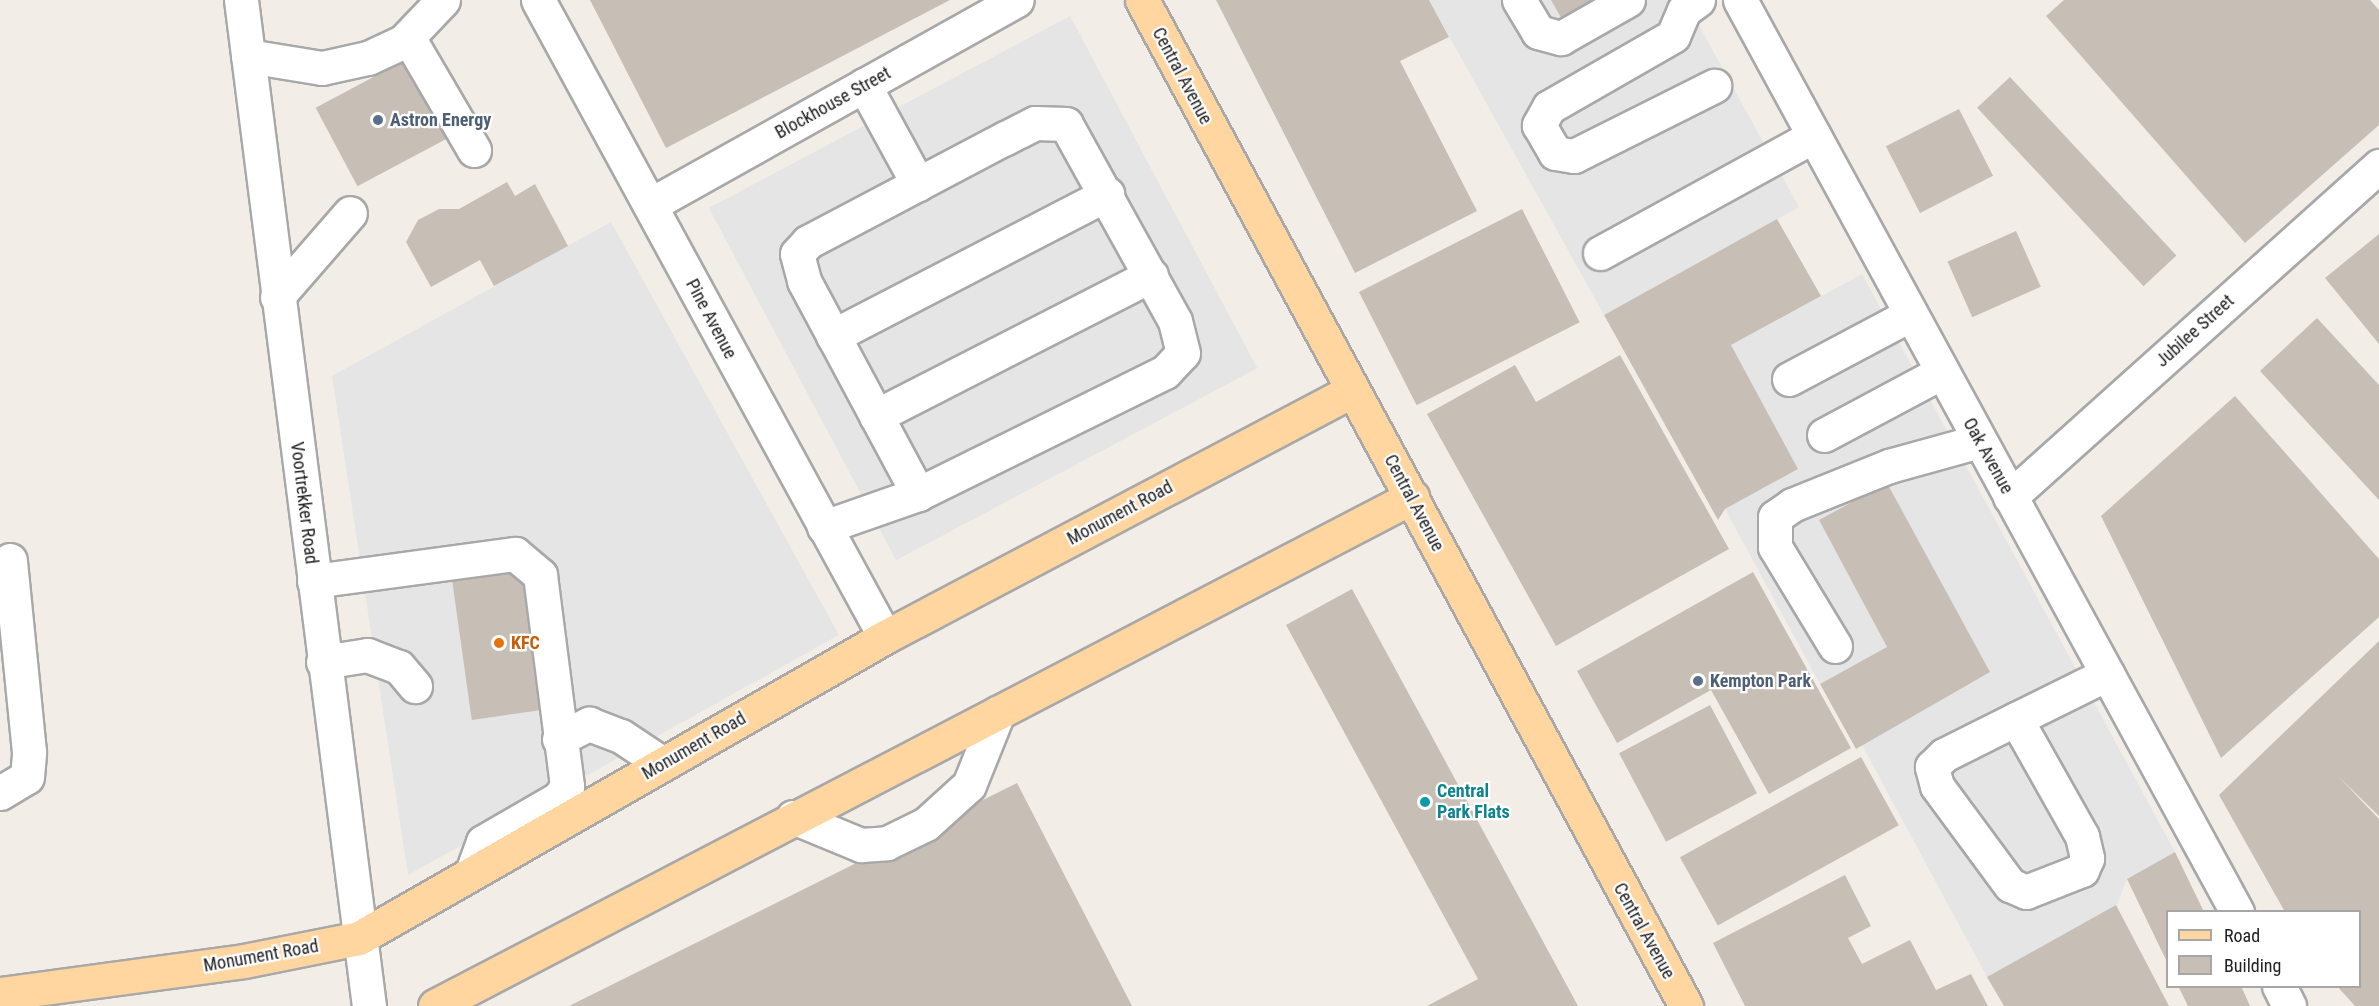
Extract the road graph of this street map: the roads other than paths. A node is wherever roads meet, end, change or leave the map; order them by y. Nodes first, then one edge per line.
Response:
1 (241, 0) edge
2 (443, 0) edge
3 (538, 0) edge
4 (1017, 0) edge
5 (1142, 0) edge
6 (1519, 0) edge
7 (1628, 0) edge
8 (1698, 0) edge
9 (1740, 0) edge
10 (408, 37) junction
11 (248, 56) junction
12 (864, 85) junction
13 (1714, 86) dead end
14 (1814, 136) junction
15 (474, 150) dead end
16 (2379, 166) edge
17 (918, 184) junction
18 (1107, 194) junction
19 (650, 205) junction
20 (350, 213) dead end
21 (1600, 253) dead end
22 (1151, 275) junction
23 (278, 297) junction
24 (1911, 314) junction
25 (833, 336) junction
26 (1942, 372) junction
27 (1789, 379) dead end
28 (1353, 390) junction
29 (876, 416) junction
30 (1824, 435) dead end
31 (1980, 441) junction
32 (918, 494) junction
33 (1412, 497) junction
34 (2010, 497) junction
35 (824, 527) junction
36 (10, 560) dead end
37 (314, 581) junction
38 (885, 637) junction
39 (1835, 646) dead end
40 (323, 662) junction
41 (2108, 674) junction
42 (415, 686) dead end
43 (998, 713) junction
44 (2016, 719) junction
45 (559, 739) junction
46 (663, 764) junction
47 (0, 792) edge
48 (793, 817) junction
49 (472, 873) junction
50 (2236, 910) edge
51 (359, 938) junction
52 (2279, 988) edge
53 (0, 994) edge
54 (369, 1006) edge
55 (435, 1006) edge
56 (1686, 1006) edge
57 (2289, 1006) edge

1 - 11 street, Voortrekker Road
2 - 10 street
3 - 19 street, Pine Avenue
4 - 12 street, Blockhouse Street
5 - 28 main road, Central Avenue
6 - 7 street
8 - 13 street
9 - 14 street, Oak Avenue
10 - 11 street
10 - 15 street
11 - 23 street, Voortrekker Road
12 - 17 street
12 - 19 street, Blockhouse Street
14 - 21 street
14 - 24 street, Oak Avenue
16 - 34 street, Jubilee Street
17 - 18 street
17 - 25 street
18 - 22 street
18 - 25 street
19 - 35 street, Pine Avenue
20 - 23 street
22 - 29 street
22 - 32 street
23 - 37 street, Voortrekker Road
24 - 26 street, Oak Avenue
24 - 27 street
25 - 29 street
26 - 30 street
26 - 31 street, Oak Avenue
28 - 33 main road, Central Avenue
28 - 38 main road, Monument Road
29 - 32 street
31 - 34 street, Oak Avenue
31 - 39 street
32 - 35 street
33 - 43 main road
33 - 56 main road, Central Avenue
34 - 41 street, Oak Avenue
35 - 38 street, Pine Avenue
36 - 47 street
37 - 40 street, Voortrekker Road
37 - 45 street
38 - 46 main road, Monument Road
40 - 42 street
40 - 51 street, Voortrekker Road
41 - 44 street
41 - 50 street, Oak Avenue
43 - 48 main road
43 - 48 street
44 - 44 street
45 - 46 street
45 - 49 street
46 - 49 main road, Monument Road
48 - 55 main road
49 - 51 main road, Monument Road
51 - 53 main road, Monument Road
51 - 54 street, Voortrekker Road
52 - 57 street

